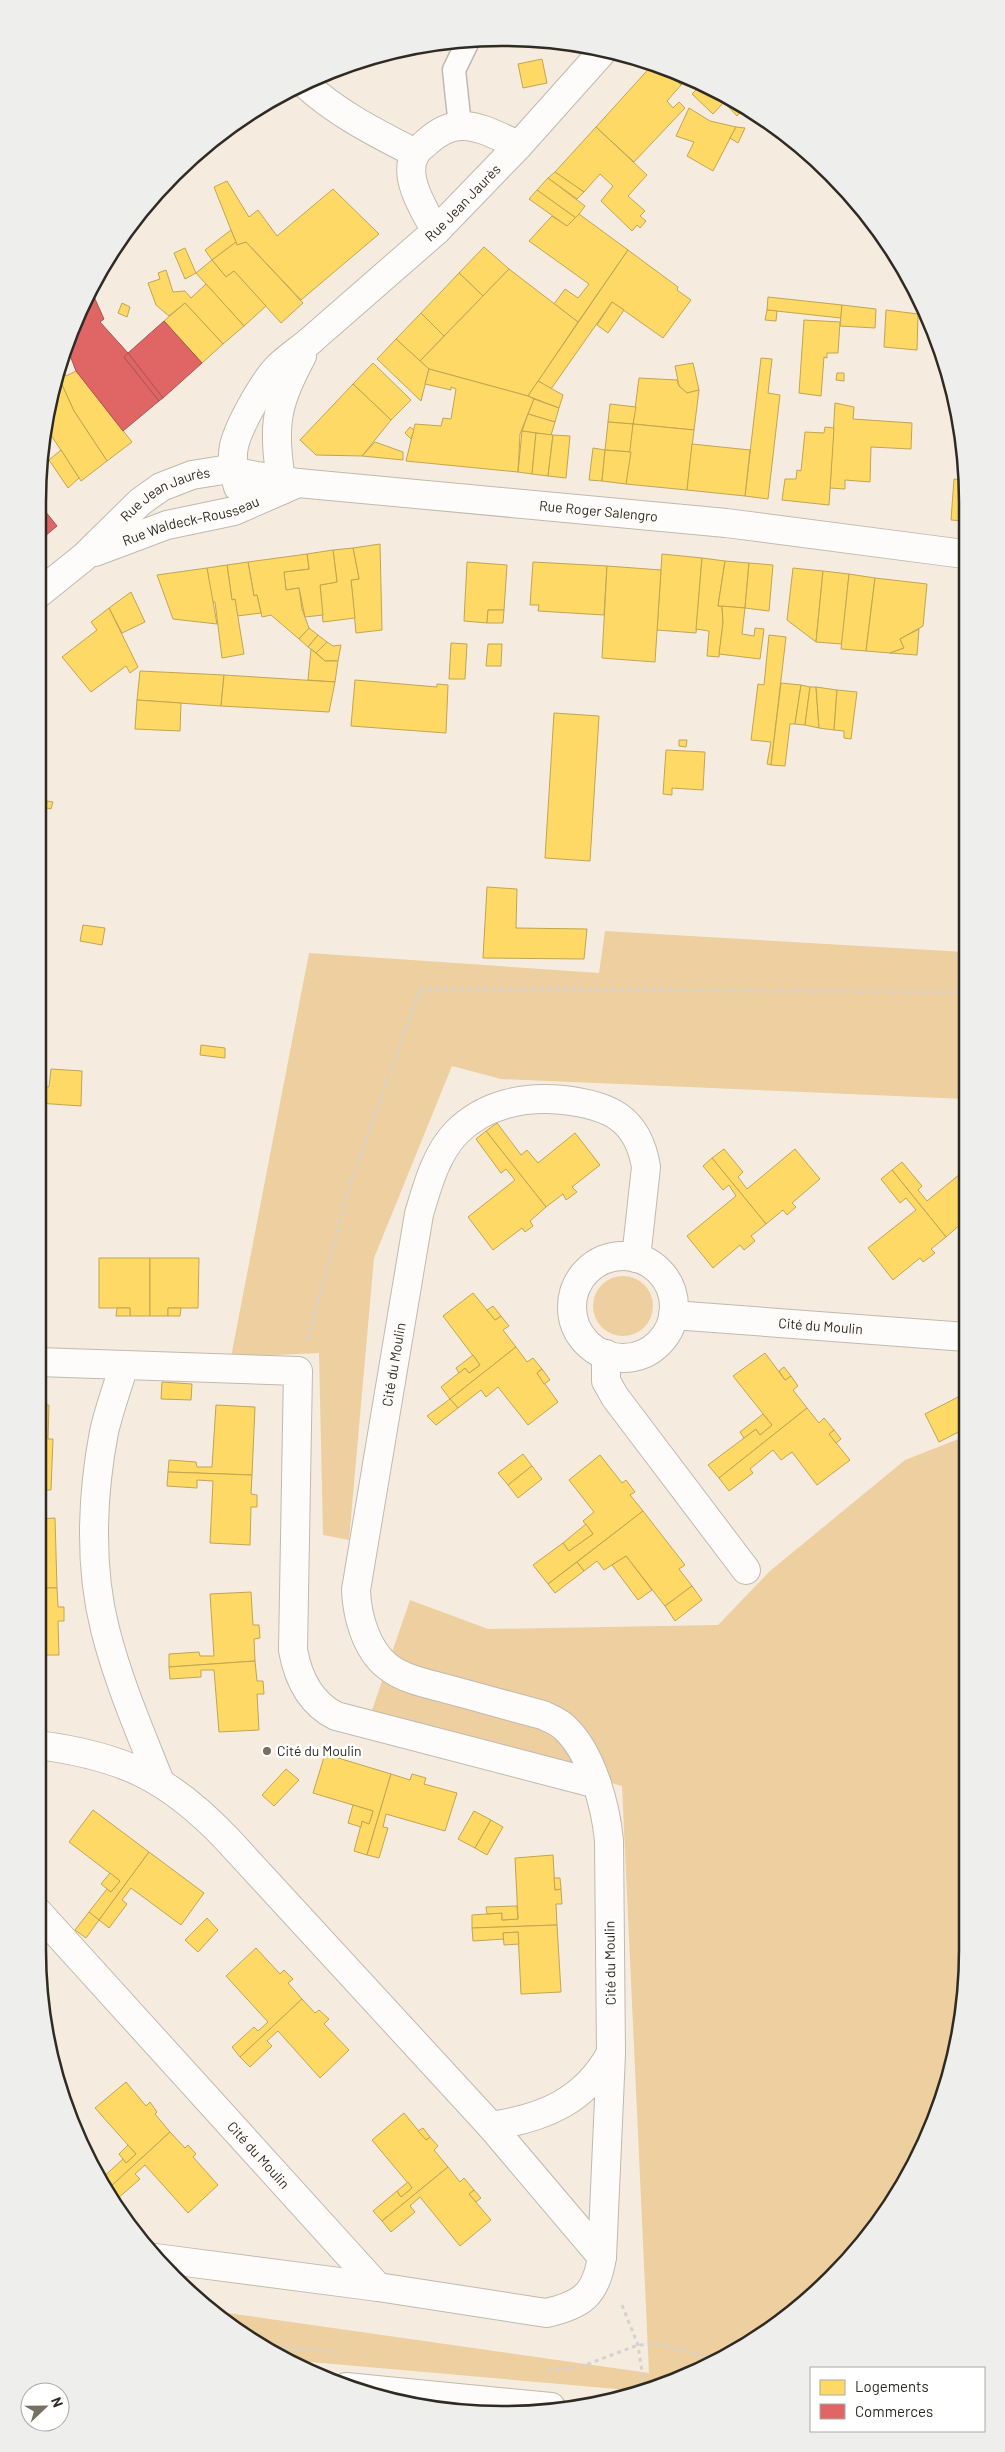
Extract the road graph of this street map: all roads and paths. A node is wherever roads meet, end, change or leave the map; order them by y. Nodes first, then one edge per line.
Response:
1 (465, 48) edge
2 (598, 56) edge
3 (311, 89) edge
4 (460, 126) junction
5 (519, 145) junction
6 (415, 153) junction
7 (436, 231) junction
8 (310, 341) junction
9 (234, 471) junction
10 (287, 484) junction
11 (245, 506) junction
12 (959, 553) edge
13 (84, 557) junction
14 (46, 588) edge
15 (636, 1258) junction
16 (673, 1315) junction
17 (959, 1336) edge
18 (606, 1354) junction
19 (46, 1362) edge
20 (124, 1366) junction
21 (746, 1570) dead end
22 (46, 1746) edge
23 (160, 1782) junction
24 (597, 1784) junction
25 (46, 1921) edge
26 (611, 2053) junction
27 (491, 2126) junction
28 (602, 2257) junction
29 (168, 2260) edge
30 (378, 2287) junction
31 (638, 2345) junction
32 (277, 2346) edge
33 (350, 2353) dead end
34 (707, 2357) edge
35 (538, 2370) dead end
36 (644, 2383) edge
37 (389, 2391) edge
38 (530, 2405) edge

1 - 4 lane
2 - 5 street, Rue Jean Jaurès
3 - 6 street
4 - 5 street
4 - 6 street
5 - 7 street, Rue Jean Jaurès
6 - 7 street
7 - 8 street, Rue Jean Jaurès
8 - 9 street, Rue Jean Jaurès
8 - 10 street, Rue Jean Jaurès
9 - 10 street, Rue Roger Salengro
9 - 11 street, Rue Jean Jaurès
9 - 13 street, Rue Jean Jaurès
10 - 11 street, Rue Waldeck-Rousseau
10 - 12 street, Rue Roger Salengro
11 - 13 street, Rue Waldeck-Rousseau
13 - 14 street
15 - 16 street
15 - 18 street
15 - 24 street, Cité du Moulin
16 - 17 street, Cité du Moulin
16 - 18 street
18 - 21 street
19 - 20 street
20 - 23 street
20 - 24 street
22 - 23 street
23 - 27 street
24 - 26 street, Cité du Moulin
25 - 30 street, Cité du Moulin
26 - 27 street
26 - 28 street, Cité du Moulin
27 - 28 street
28 - 30 street, Cité du Moulin
28 - 31 path
29 - 30 street, Cité du Moulin
31 - 34 path
31 - 35 path
31 - 36 path
32 - 33 path
37 - 38 street

